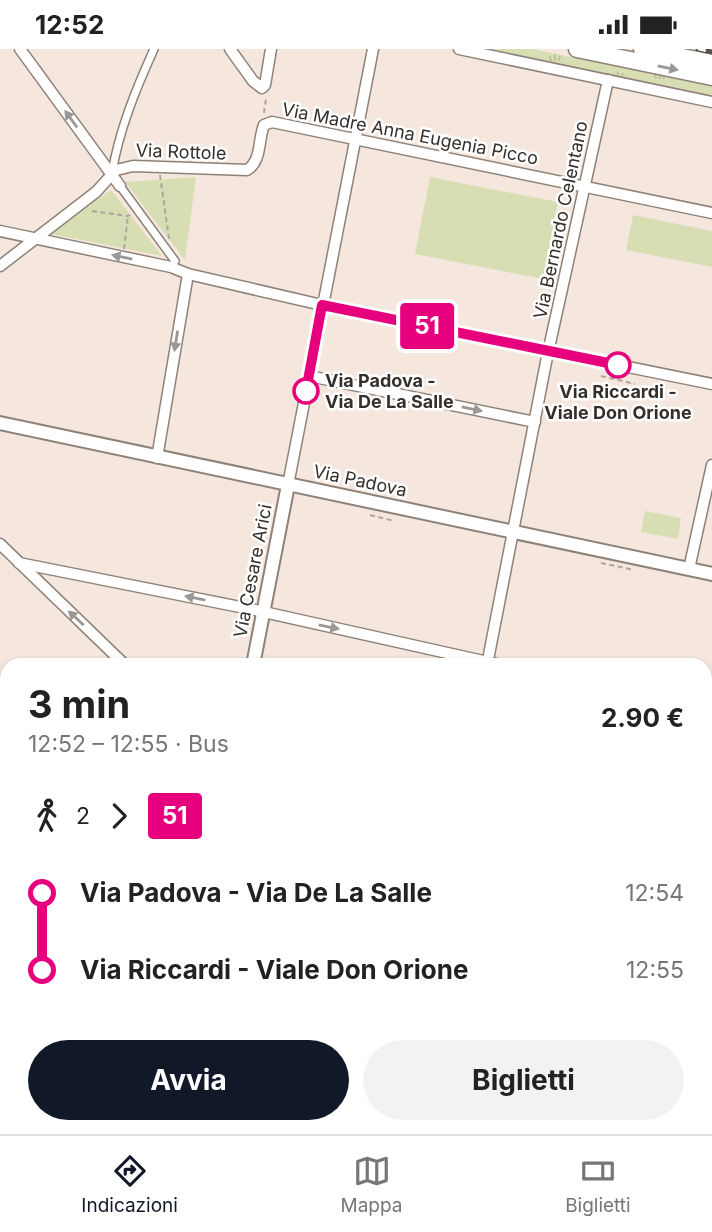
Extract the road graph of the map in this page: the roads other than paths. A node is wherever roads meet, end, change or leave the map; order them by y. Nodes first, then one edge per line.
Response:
1 (20, 49) edge
2 (154, 49) edge
3 (230, 49) edge
4 (271, 49) edge
5 (373, 49) edge
6 (459, 49) edge
7 (577, 49) edge
8 (642, 49) edge
9 (712, 63) edge
10 (712, 77) edge
11 (608, 80) junction
12 (712, 102) edge
13 (355, 138) junction
14 (251, 168) joint
15 (111, 174) junction
16 (585, 185) junction
17 (120, 187) joint
18 (712, 213) edge
19 (0, 231) edge
20 (33, 239) junction
21 (176, 261) joint
22 (0, 266) edge
23 (188, 274) junction
24 (322, 305) junction
25 (549, 351) junction
26 (309, 376) junction
27 (712, 384) edge
28 (535, 422) junction
29 (0, 423) edge
30 (157, 457) junction
31 (712, 465) edge
32 (288, 485) junction
33 (513, 531) junction
34 (0, 544) edge
35 (19, 563) junction
36 (689, 569) junction
37 (712, 574) edge
38 (262, 612) junction
39 (118, 658) edge
40 (254, 658) edge
41 (461, 658) edge
42 (488, 658) edge

15 -> 1 street
2 - 15 street
3 - 4 street
5 - 13 street
6 - 11 street
7 -> 10 highway
8 - 9 highway
11 - 12 street
11 - 16 street, Via Bernardo Celentano
13 - 14 street, Via Madre Anna Eugenia Picco
13 - 16 street, Via Madre Anna Eugenia Picco
13 - 24 street
14 - 15 street, Via Rottole
15 - 17 street
15 - 20 street
16 - 18 street, Via Madre Anna Eugenia Picco
16 - 25 street, Via Bernardo Celentano
17 - 21 street
19 - 20 street
20 - 22 street
23 -> 20 street
21 - 23 street
23 - 24 street
23 -> 30 street
24 - 25 street
24 - 26 street
25 - 27 street
25 - 28 street, Via Bernardo Celentano
26 -> 28 street
26 - 32 street
28 - 33 street, Via Bernardo Celentano
29 - 30 street, Via Padova
30 - 32 street, Via Padova
31 - 36 street
32 - 33 street, Via Padova
32 - 38 street, Via Cesare Arici
33 - 36 street, Via Padova
33 - 42 street, Via Bernardo Celentano
34 - 35 street
38 -> 35 street
39 -> 35 street
36 - 37 street, Via Padova
38 - 40 street, Via Cesare Arici
38 -> 41 street

